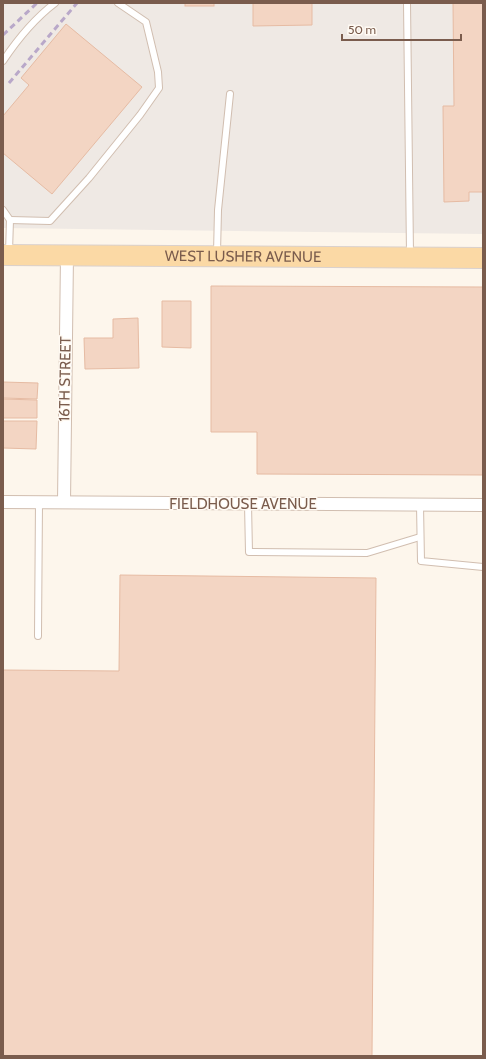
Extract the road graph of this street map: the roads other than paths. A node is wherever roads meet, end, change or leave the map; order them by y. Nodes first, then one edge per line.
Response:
1 (55, 3) edge
2 (118, 3) edge
3 (407, 3) edge
4 (3, 61) edge
5 (230, 94) dead end
6 (3, 210) edge
7 (10, 220) junction
8 (67, 255) junction
9 (6, 256) edge
10 (217, 256) junction
11 (410, 258) junction
12 (483, 258) edge
13 (3, 502) edge
14 (39, 502) junction
15 (64, 502) junction
16 (248, 504) junction
17 (420, 505) junction
18 (483, 506) edge
19 (420, 537) junction
20 (483, 566) edge
21 (38, 636) dead end

1 - 4 lane
2 - 7 lane
3 - 11 lane
5 - 10 lane
6 - 7 lane
7 - 9 lane
8 - 9 main road, WEST LUSHER AVENUE
8 - 10 main road, WEST LUSHER AVENUE
8 - 15 street, 16TH STREET
10 - 11 main road, WEST LUSHER AVENUE
11 - 12 main road, WEST LUSHER AVENUE
13 - 14 street, FIELDHOUSE AVENUE
14 - 15 street, FIELDHOUSE AVENUE
14 - 21 lane
15 - 16 street, FIELDHOUSE AVENUE
16 - 17 street, FIELDHOUSE AVENUE
16 - 19 lane
17 - 18 street, FIELDHOUSE AVENUE
17 - 19 lane
19 - 20 lane

